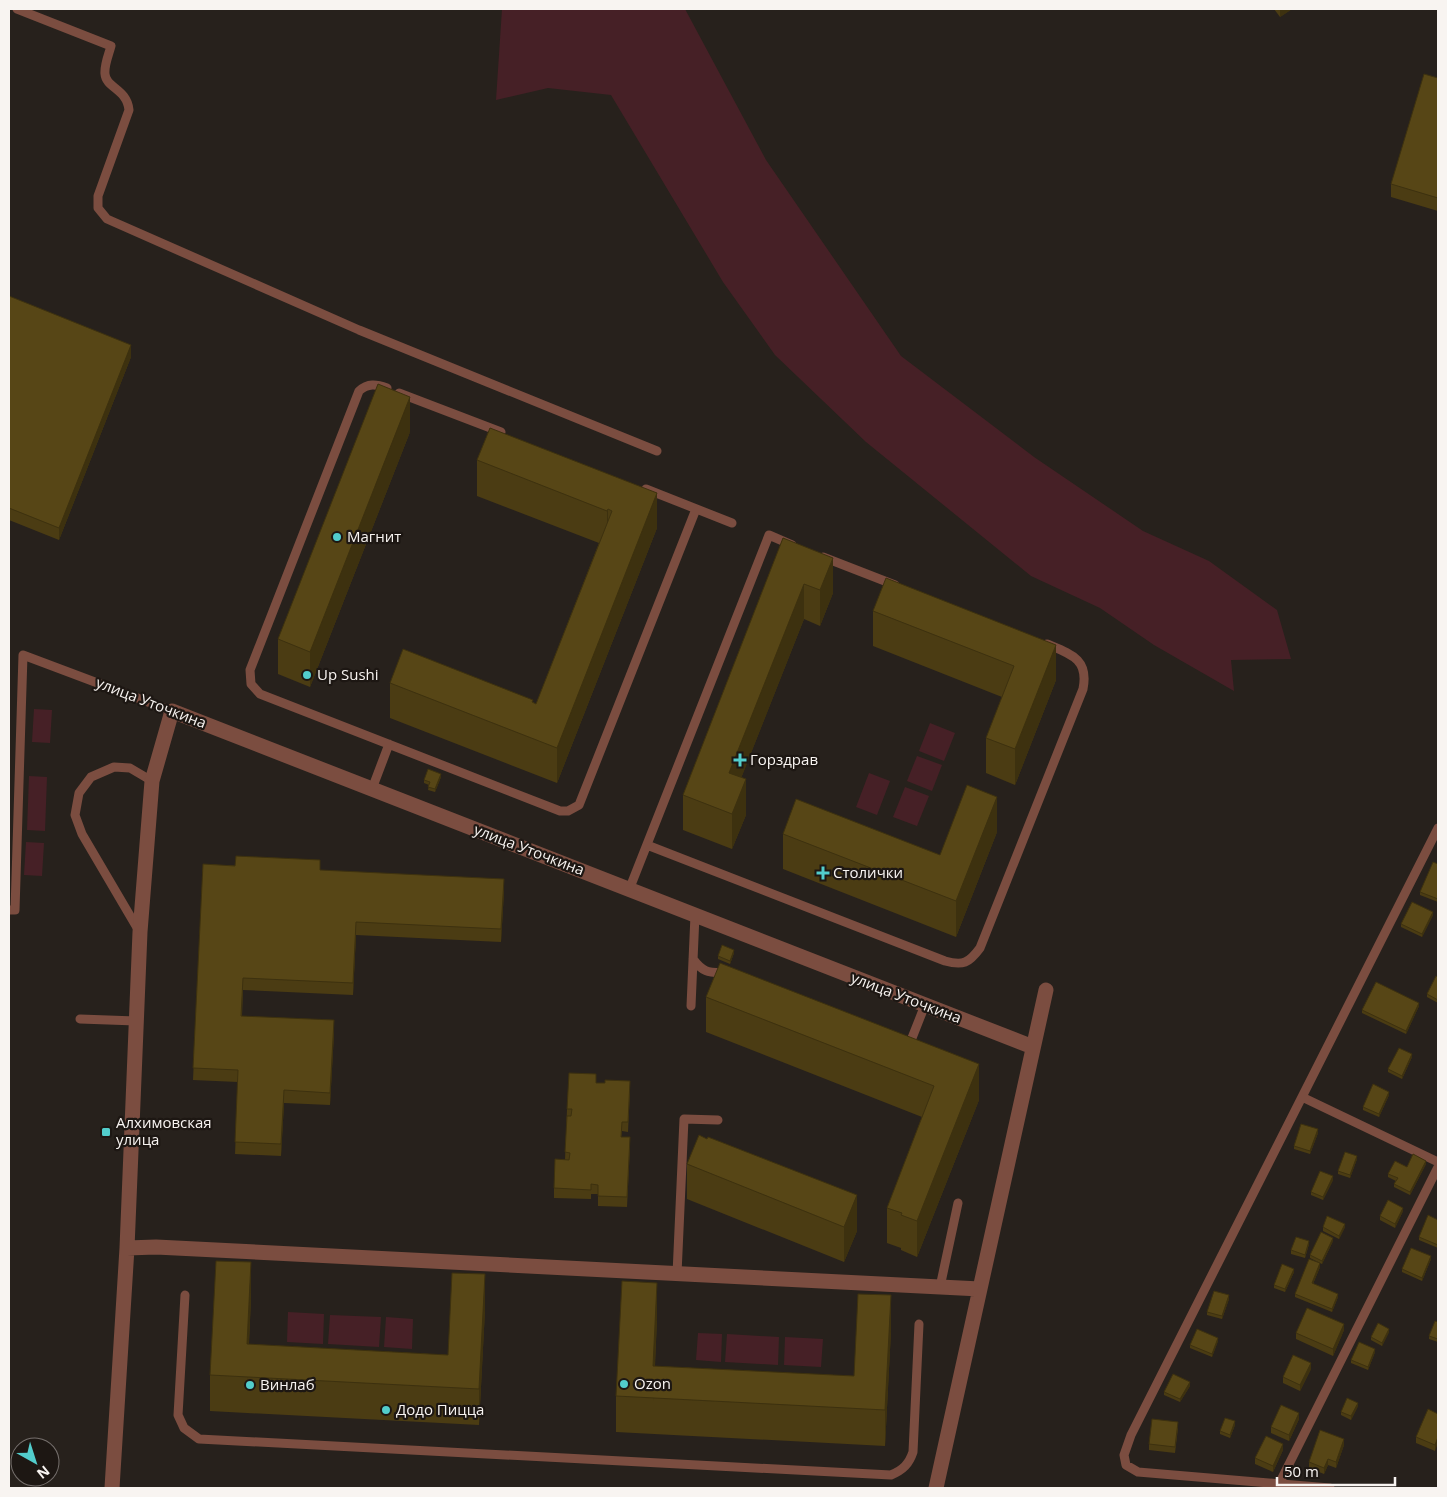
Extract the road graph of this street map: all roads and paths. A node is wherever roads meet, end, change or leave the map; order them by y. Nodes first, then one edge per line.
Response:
1 (17, 9) edge
2 (507, 435) edge
3 (657, 451) dead end
4 (637, 485) edge
5 (696, 509) junction
6 (732, 522) dead end
7 (805, 550) edge
8 (814, 553) edge
9 (904, 588) edge
10 (1039, 641) edge
11 (172, 711) junction
12 (390, 744) junction
13 (152, 781) junction
14 (372, 789) junction
15 (1438, 828) edge
16 (647, 845) junction
17 (629, 890) junction
18 (9, 910) edge
19 (695, 915) junction
20 (140, 932) junction
21 (693, 959) junction
22 (739, 976) edge
23 (1046, 990) dead end
24 (925, 1005) junction
25 (691, 1006) dead end
26 (80, 1019) dead end
27 (136, 1022) junction
28 (910, 1043) edge
29 (1033, 1047) junction
30 (1302, 1097) junction
31 (718, 1120) dead end
32 (1438, 1162) edge
33 (1438, 1167) edge
34 (958, 1203) dead end
35 (127, 1248) junction
36 (677, 1274) junction
37 (940, 1287) junction
38 (980, 1289) junction
39 (185, 1295) dead end
40 (920, 1324) dead end
41 (1278, 1486) edge
42 (112, 1488) edge
43 (936, 1488) edge
44 (1330, 1488) edge

1 - 3 lane
2 - 12 lane
4 - 5 lane
5 - 6 lane
5 - 12 lane
7 - 16 lane
8 - 9 lane
10 - 16 lane
11 - 13 street
11 - 14 street, улица Уточкина
11 - 18 lane, улица Уточкина
12 - 14 lane
13 - 20 street
13 - 20 lane
14 - 17 street, улица Уточкина
15 - 30 lane
16 - 17 lane
17 - 19 street, улица Уточкина
19 - 21 lane
19 - 24 street, улица Уточкина
20 - 27 street
21 - 22 lane
21 - 25 lane
23 - 29 street
24 - 28 lane
24 - 29 street, улица Уточкина
26 - 27 lane
27 - 35 street
29 - 38 street
30 - 32 lane
30 - 41 lane
31 - 36 lane
33 - 41 lane
34 - 37 lane
35 - 36 street
35 - 42 street
36 - 37 street
37 - 38 street
38 - 43 street
39 - 40 lane
41 - 44 lane

